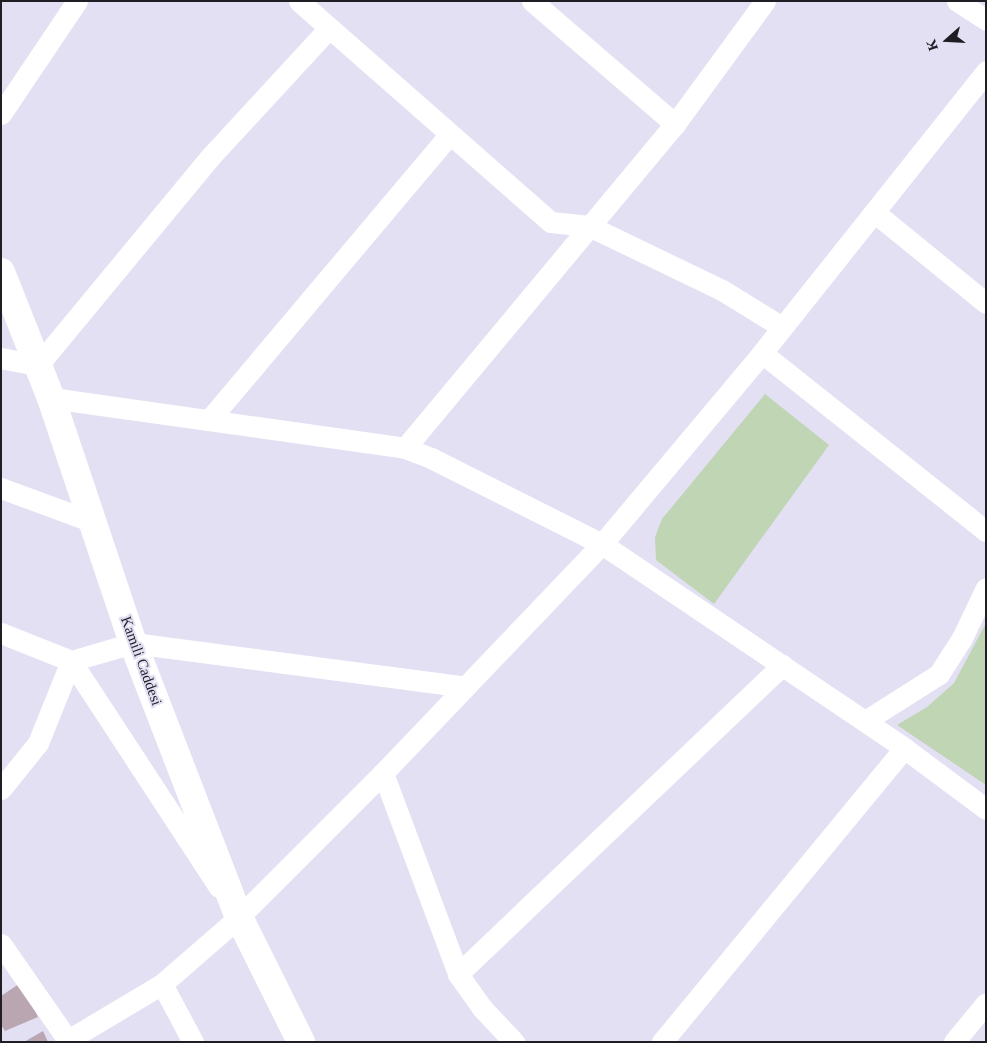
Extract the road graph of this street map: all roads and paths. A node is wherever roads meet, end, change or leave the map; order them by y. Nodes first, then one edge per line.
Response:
1 (77, 1) edge
2 (299, 1) edge
3 (532, 1) edge
4 (765, 1) edge
5 (957, 1) edge
6 (986, 20) edge
7 (329, 28) junction
8 (986, 71) edge
9 (1, 114) edge
10 (675, 124) junction
11 (450, 134) junction
12 (874, 212) junction
13 (589, 226) junction
14 (1, 272) edge
15 (986, 303) edge
16 (782, 327) junction
17 (762, 353) junction
18 (1, 358) edge
19 (38, 364) junction
20 (51, 398) junction
21 (209, 420) junction
22 (405, 448) junction
23 (1, 488) edge
24 (92, 522) junction
25 (986, 531) edge
26 (602, 544) junction
27 (986, 588) edge
28 (1, 633) edge
29 (133, 643) junction
30 (71, 662) junction
31 (782, 665) junction
32 (465, 687) junction
33 (865, 721) junction
34 (904, 748) junction
35 (383, 773) junction
36 (1, 789) edge
37 (986, 809) edge
38 (239, 916) junction
39 (1, 944) edge
40 (458, 974) junction
41 (162, 984) junction
42 (984, 1008) edge
43 (68, 1041) edge
44 (192, 1042) edge
45 (301, 1042) edge
46 (514, 1042) edge
47 (662, 1042) edge
48 (954, 1042) edge

1 - 9 street
2 - 7 street
3 - 10 street
4 - 10 street
5 - 6 street
7 - 11 street
7 - 19 street
8 - 12 street
10 - 13 street
11 - 13 street
11 - 21 street
12 - 15 street
12 - 16 street
13 - 16 street
13 - 22 street
14 - 19 street, Kamili Caddesi
16 - 17 street
17 - 25 street
17 - 26 street
18 - 19 street
19 - 20 street, Kamili Caddesi
20 - 21 street
20 - 24 street, Kamili Caddesi
21 - 22 street
22 - 26 street
23 - 24 street
24 - 29 street, Kamili Caddesi
26 - 31 street
26 - 32 street
27 - 33 street
28 - 30 street
29 - 30 street
29 - 32 street
29 - 38 street, Kamili Caddesi
30 - 36 street
30 - 38 street
31 - 33 street
31 - 40 street
32 - 35 street
33 - 34 street
34 - 37 street
34 - 47 street
35 - 38 street
35 - 40 street
38 - 41 street
38 - 45 street, Kamili Caddesi
39 - 43 street
40 - 46 street
41 - 43 street
41 - 44 street
42 - 48 street

